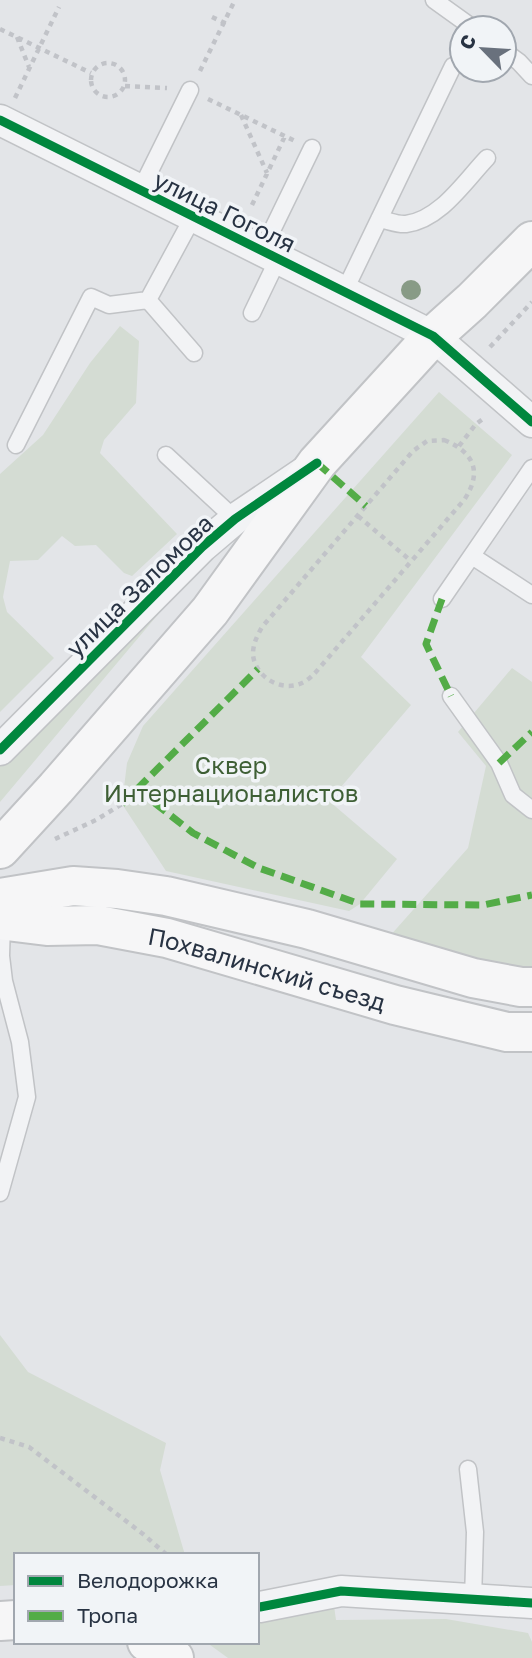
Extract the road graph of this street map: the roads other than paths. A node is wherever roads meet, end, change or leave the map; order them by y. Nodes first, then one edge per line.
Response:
1 (434, 0) edge
2 (454, 14) edge
3 (518, 61) edge
4 (448, 76) edge
5 (532, 76) edge
6 (190, 90) road end
7 (2, 121) edge
8 (312, 149) road end
9 (487, 158) dead end
10 (140, 191) junction
11 (193, 217) junction
12 (379, 219) junction
13 (532, 241) edge
14 (270, 255) junction
15 (344, 292) junction
16 (148, 300) junction
17 (252, 313) dead end
18 (433, 336) junction
19 (194, 353) dead end
20 (532, 422) edge
21 (16, 446) dead end
22 (166, 455) dead end
23 (317, 463) junction
24 (532, 468) edge
25 (235, 519) junction
26 (472, 556) junction
27 (532, 595) edge
28 (442, 599) dead end
29 (451, 696) dead end
30 (4, 743) edge
31 (532, 810) edge
32 (0, 849) edge
33 (1, 913) edge
34 (532, 987) edge
35 (532, 1032) edge
36 (0, 1194) edge
37 (468, 1469) dead end
38 (474, 1600) junction
39 (532, 1604) edge
40 (260, 1607) dead end
41 (150, 1644) edge
42 (174, 1658) edge

1 - 2 lane
3 - 5 lane
4 - 12 lane
6 - 10 lane
7 - 10 street, улица Гоголя
8 - 14 lane
9 - 12 lane
10 - 11 street, улица Гоголя
11 - 14 street, улица Гоголя
11 - 16 lane
12 - 15 lane
13 - 18 main road
14 - 15 street, улица Гоголя
14 - 17 lane
15 - 18 street, улица Гоголя
16 - 19 lane
16 - 21 lane
18 - 20 street, улица Гоголя
18 - 23 main road
22 - 25 lane
23 - 25 street, улица Заломова
23 - 32 main road
24 - 26 lane
25 - 30 street, улица Заломова
26 - 27 lane
26 - 28 lane
29 - 31 lane
33 - 34 main road, Похвалинский съезд
33 - 35 main road, Похвалинский съезд
33 - 36 lane
37 - 38 lane
38 - 39 street
38 - 40 street
41 - 42 main road

